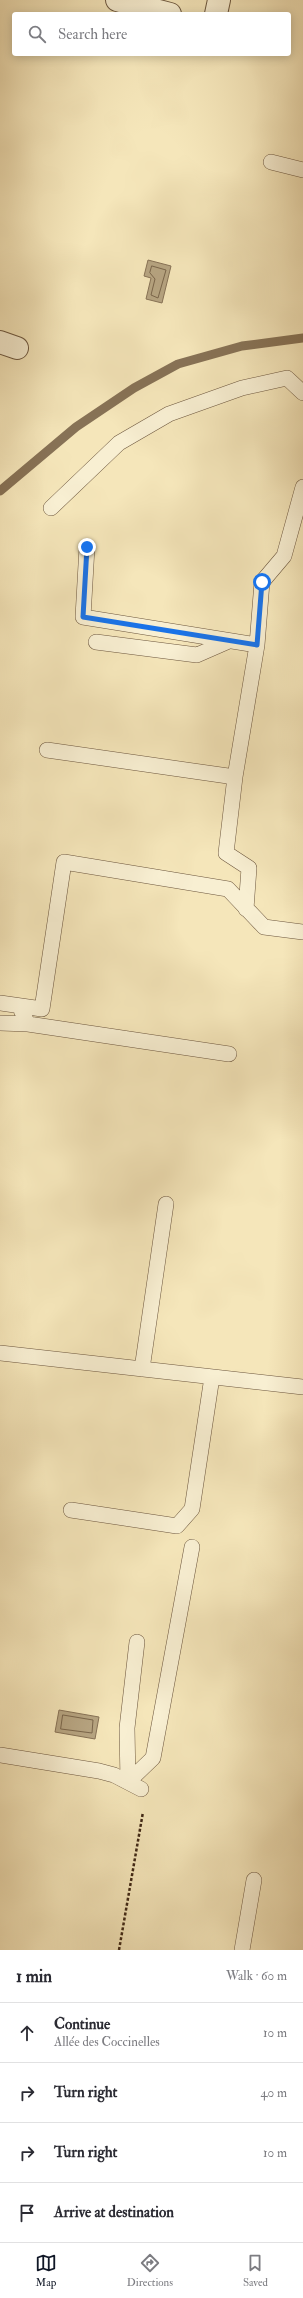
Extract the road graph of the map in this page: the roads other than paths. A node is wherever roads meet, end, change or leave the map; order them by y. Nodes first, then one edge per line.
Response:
1 (117, 0) edge
2 (220, 0) edge
3 (162, 12) edge
4 (217, 12) edge
5 (271, 162) dead end
6 (303, 170) edge
7 (303, 393) edge
8 (303, 487) edge
9 (51, 508) dead end
10 (87, 547) dead end
11 (229, 641) junction
12 (96, 642) dead end
13 (257, 645) junction
14 (47, 750) dead end
15 (235, 777) junction
16 (246, 909) junction
17 (303, 932) edge
18 (0, 1003) edge
19 (18, 1006) junction
20 (0, 1023) edge
21 (28, 1024) junction
22 (229, 1054) dead end
23 (166, 1204) dead end
24 (0, 1354) edge
25 (142, 1369) junction
26 (212, 1377) junction
27 (303, 1387) edge
28 (71, 1510) dead end
29 (192, 1546) dead end
30 (137, 1642) dead end
31 (0, 1755) edge
32 (135, 1786) junction
33 (254, 1880) dead end
34 (242, 1950) edge

1 - 3 street
2 - 4 street
5 - 6 lane
7 - 9 lane
8 - 13 lane
10 - 11 lane
11 - 12 lane
11 - 13 lane
13 - 15 lane
14 - 15 lane
15 - 16 lane
16 - 17 lane
16 - 19 lane
18 - 19 lane
19 - 21 lane
20 - 21 lane
21 - 22 lane
23 - 25 lane
24 - 25 lane
25 - 26 lane
26 - 27 lane
26 - 28 lane
29 - 32 lane
30 - 32 lane
31 - 32 lane
33 - 34 lane

